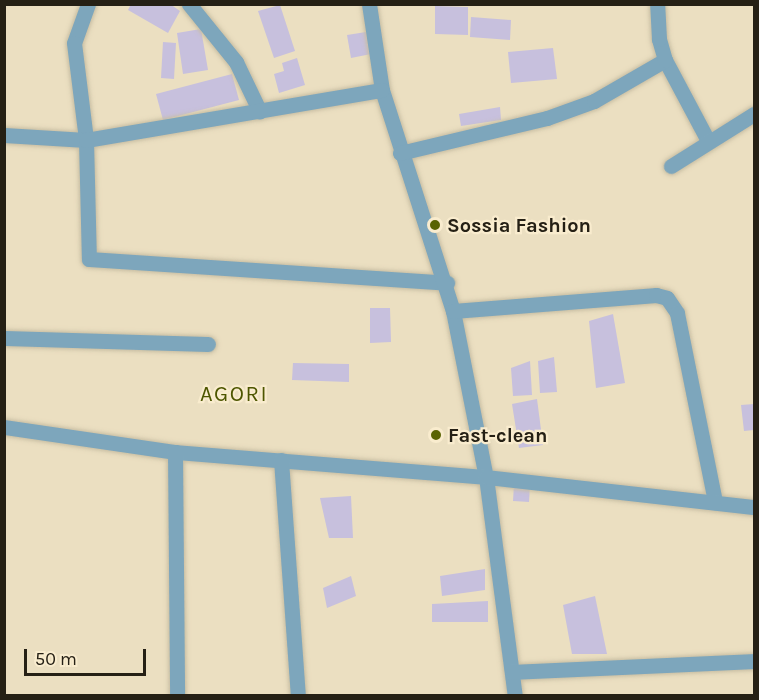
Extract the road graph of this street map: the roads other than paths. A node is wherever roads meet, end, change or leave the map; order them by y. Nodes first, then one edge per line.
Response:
1 (88, 4) edge
2 (189, 4) edge
3 (369, 4) edge
4 (657, 4) edge
5 (665, 60) junction
6 (382, 90) junction
7 (260, 112) junction
8 (754, 114) edge
9 (4, 135) edge
10 (86, 140) junction
11 (708, 141) junction
12 (400, 153) junction
13 (671, 166) dead end
14 (447, 283) junction
15 (453, 311) junction
16 (4, 338) edge
17 (208, 344) dead end
18 (4, 427) edge
19 (175, 452) junction
20 (281, 460) junction
21 (486, 477) junction
22 (715, 501) junction
23 (754, 507) edge
24 (754, 661) edge
25 (512, 672) junction
26 (177, 696) edge
27 (298, 696) edge
28 (515, 696) edge

1 - 10 street
2 - 7 street
3 - 6 street
4 - 5 street
5 - 11 street
5 - 12 street
6 - 7 street
6 - 12 street
7 - 10 street
8 - 11 street
9 - 10 street
10 - 14 street
11 - 13 street
12 - 14 street
14 - 15 street
15 - 21 street
15 - 22 street
16 - 17 street
18 - 19 street
19 - 20 street
19 - 26 street
20 - 21 street
20 - 27 street
21 - 22 street
21 - 25 street
22 - 23 street
24 - 25 street
25 - 28 street

